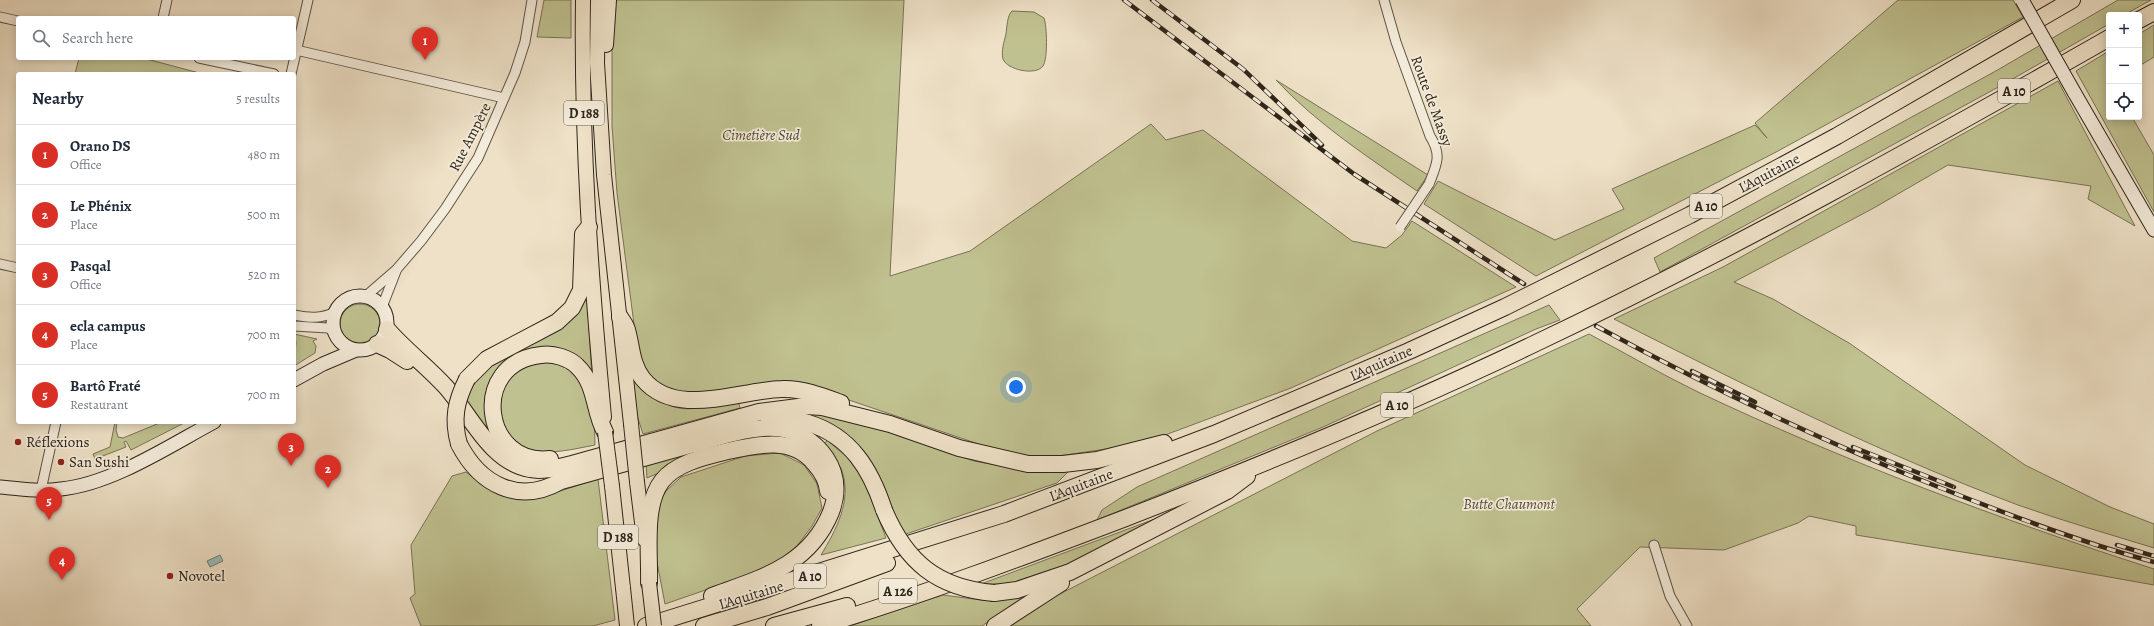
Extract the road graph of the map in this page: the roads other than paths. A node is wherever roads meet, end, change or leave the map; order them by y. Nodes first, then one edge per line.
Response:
1 (167, 0) edge
2 (308, 0) edge
3 (532, 0) edge
4 (584, 0) edge
5 (598, 0) edge
6 (609, 0) edge
7 (1384, 0) edge
8 (2022, 0) edge
9 (2072, 0) edge
10 (2085, 0) edge
11 (2154, 12) edge
12 (2052, 13) junction
13 (163, 16) edge
14 (0, 17) edge
15 (2142, 18) edge
16 (16, 21) edge
17 (2106, 40) edge
18 (296, 49) joint
19 (208, 60) edge
20 (294, 60) edge
21 (597, 63) junction
22 (265, 72) edge
23 (291, 72) edge
24 (504, 98) junction
25 (589, 227) junction
26 (1400, 227) dead end
27 (2154, 230) edge
28 (0, 264) edge
29 (16, 268) edge
30 (396, 270) junction
31 (366, 296) junction
32 (382, 307) junction
33 (335, 312) junction
34 (296, 315) edge
35 (620, 317) junction
36 (296, 326) edge
37 (387, 329) junction
38 (337, 336) junction
39 (377, 344) junction
40 (356, 350) junction
41 (323, 364) junction
42 (296, 379) edge
43 (56, 424) edge
44 (210, 424) edge
45 (890, 424) junction
46 (606, 432) junction
47 (1214, 434) junction
48 (717, 438) junction
49 (614, 451) junction
50 (1264, 464) junction
51 (561, 481) junction
52 (0, 487) edge
53 (41, 490) junction
54 (830, 513) junction
55 (972, 525) junction
56 (1654, 545) dead end
57 (1022, 558) junction
58 (1090, 561) junction
59 (649, 583) junction
60 (623, 626) edge
61 (627, 626) edge
62 (646, 626) edge
63 (654, 626) edge
64 (704, 626) edge
65 (774, 626) edge
66 (820, 626) edge
67 (995, 626) edge
68 (1687, 626) edge

1 - 13 street
2 - 18 street
3 - 24 street, Rue Ampère
4 - 25 main road, D 188
5 - 21 main road, D 188
6 - 21 main road
7 - 26 street, Route de Massy, bridge
8 - 27 street, bridge
9 - 12 highway, L'Aquitaine / A 10
10 - 12 highway
11 - 15 highway
12 - 47 highway, L'Aquitaine / A 10
14 - 16 street
17 - 50 highway, A 10
18 - 24 street
19 - 22 street
20 - 23 street
21 - 35 main road, D 188
24 - 30 street, Rue Ampère
25 - 46 main road, D 188
25 - 51 highway, bridge
28 - 29 street
30 - 31 street, Rue Ampère
30 - 32 street, Rue Ampère
31 - 32 street
31 - 33 street
32 - 37 street
33 - 34 street
33 - 38 street
35 - 45 highway
35 - 59 main road, D 188, bridge
36 - 38 street
37 - 39 street
37 - 49 highway
38 - 40 street
38 - 41 street
39 - 40 street
39 - 51 highway
40 - 41 street
41 - 42 street
43 - 53 street
44 - 53 street
45 - 47 highway
45 - 49 highway
46 - 49 highway
46 - 61 main road, D 188, bridge
47 - 55 highway, L'Aquitaine / A 10
48 - 51 highway
48 - 54 highway
48 - 58 highway, bridge
50 - 57 highway, A 10
50 - 58 highway
52 - 53 street
54 - 59 highway
54 - 60 highway
55 - 62 highway, L'Aquitaine / A 10
55 - 64 highway, A 126
56 - 68 street
57 - 65 highway, A 126
57 - 66 highway, A 10
58 - 67 highway
59 - 63 main road, D 188, bridge

